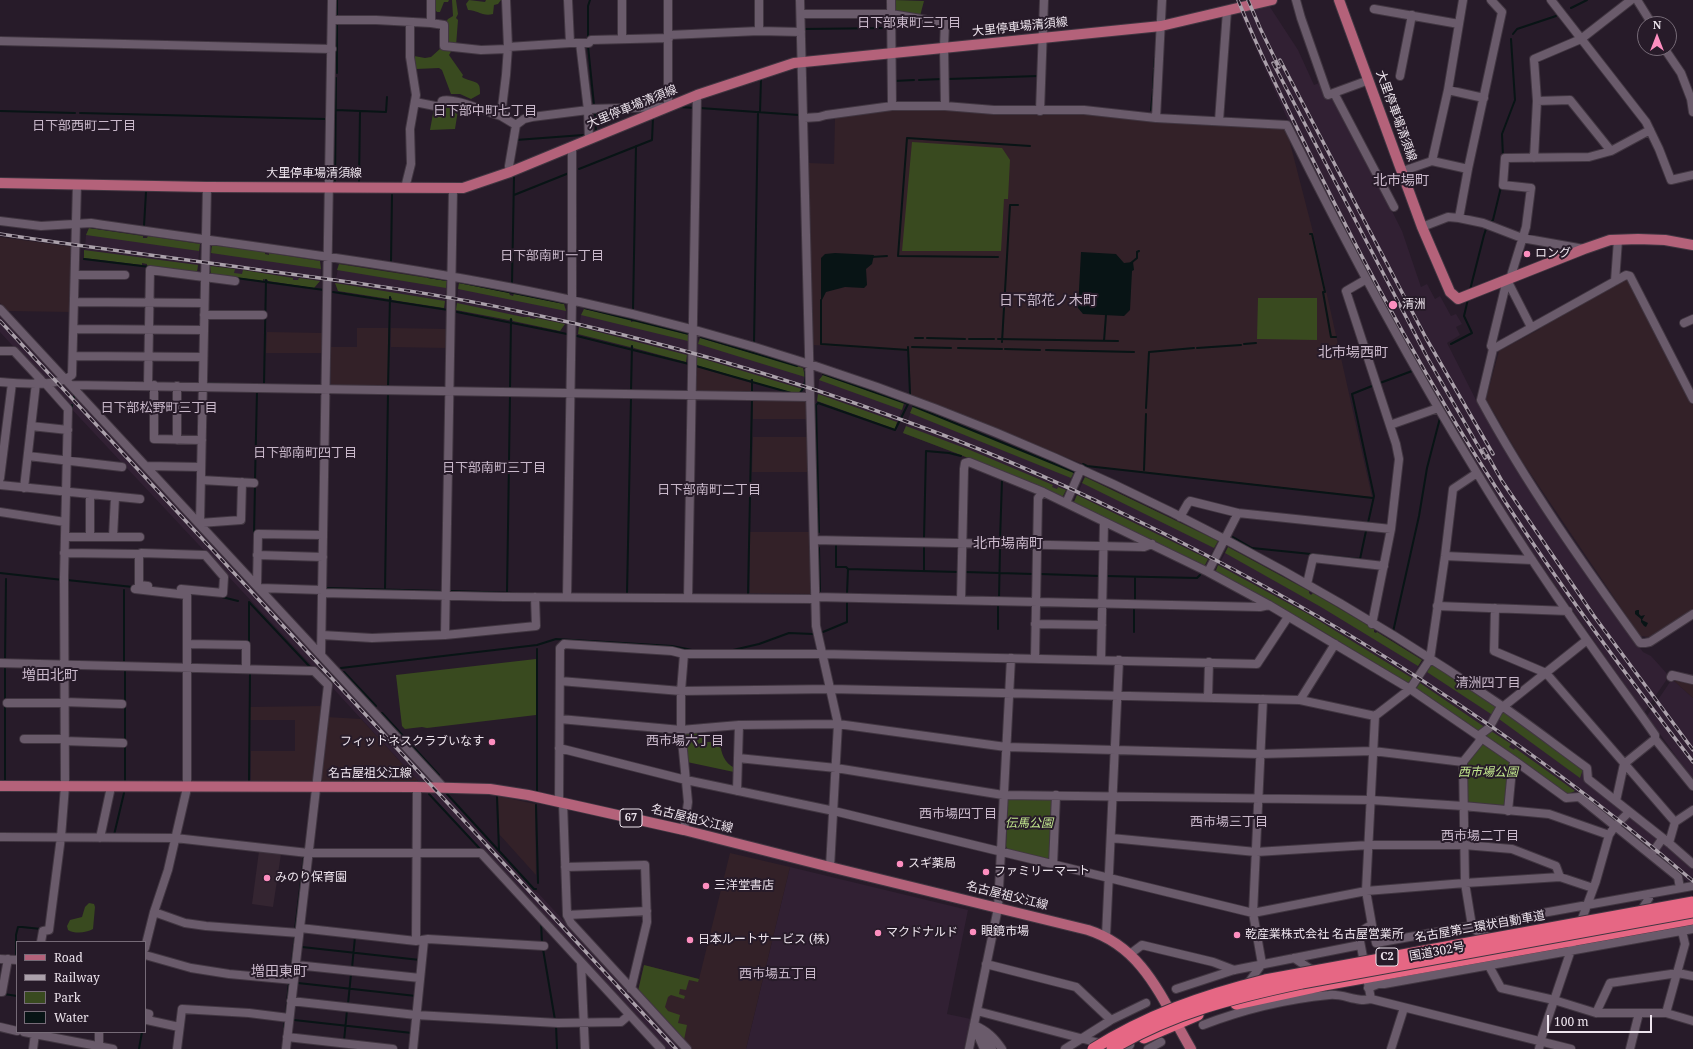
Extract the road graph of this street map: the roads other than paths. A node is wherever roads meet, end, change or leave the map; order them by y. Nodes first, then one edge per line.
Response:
1 (332, 0) edge
2 (431, 0) edge
3 (506, 0) edge
4 (568, 0) edge
5 (622, 0) edge
6 (668, 0) edge
7 (759, 0) edge
8 (800, 0) edge
9 (891, 0) edge
10 (1044, 0) edge
11 (1162, 0) edge
12 (1269, 0) edge
13 (1296, 0) edge
14 (1339, 0) edge
15 (1463, 0) edge
16 (1491, 0) edge
17 (1551, 0) edge
18 (1631, 0) edge
19 (1637, 0) edge
20 (1374, 9) dead end
21 (1227, 11) junction
22 (800, 14) junction
23 (891, 14) junction
24 (1412, 15) junction
25 (1647, 16) edge
26 (332, 20) junction
27 (410, 22) junction
28 (431, 23) junction
29 (1459, 24) junction
30 (1161, 26) junction
31 (759, 31) junction
32 (801, 32) junction
33 (669, 36) junction
34 (1043, 38) junction
35 (622, 39) junction
36 (1582, 39) junction
37 (0, 41) edge
38 (570, 43) junction
39 (580, 43) junction
40 (332, 48) junction
41 (508, 48) junction
42 (944, 48) junction
43 (892, 53) junction
44 (1669, 56) edge
45 (802, 62) junction
46 (1400, 76) dead end
47 (1369, 80) junction
48 (1448, 90) junction
49 (1334, 93) junction
50 (697, 95) junction
51 (1484, 98) junction
52 (1537, 101) junction
53 (415, 102) junction
54 (892, 106) junction
55 (945, 106) junction
56 (667, 107) junction
57 (588, 110) junction
58 (1040, 111) junction
59 (1693, 112) edge
60 (501, 116) junction
61 (804, 118) junction
62 (1156, 118) junction
63 (1219, 122) junction
64 (516, 125) junction
65 (1650, 130) junction
66 (589, 139) junction
67 (572, 146) junction
68 (1611, 151) junction
69 (1534, 158) junction
70 (1432, 161) junction
71 (1468, 169) junction
72 (1403, 171) junction
73 (510, 172) junction
74 (1693, 175) edge
75 (0, 183) edge
76 (77, 184) junction
77 (207, 187) junction
78 (330, 187) junction
79 (405, 188) junction
80 (453, 189) junction
81 (1394, 208) dead end
82 (1459, 218) junction
83 (0, 221) edge
84 (77, 224) junction
85 (1422, 227) junction
86 (1522, 238) junction
87 (206, 239) junction
88 (1618, 240) junction
89 (1693, 245) edge
90 (1584, 249) junction
91 (328, 256) junction
92 (75, 275) junction
93 (125, 275) dead end
94 (205, 276) junction
95 (452, 276) junction
96 (1365, 280) junction
97 (1509, 280) junction
98 (235, 281) dead end
99 (1615, 281) junction
100 (572, 300) junction
101 (74, 302) junction
102 (150, 302) junction
103 (204, 303) junction
104 (0, 309) edge
105 (204, 315) junction
106 (263, 315) dead end
107 (1693, 319) edge
108 (1684, 323) dead end
109 (1531, 327) junction
110 (74, 329) junction
111 (149, 330) junction
112 (204, 330) junction
113 (693, 330) junction
114 (1493, 349) junction
115 (0, 351) edge
116 (73, 356) junction
117 (148, 357) junction
118 (203, 358) junction
119 (809, 365) junction
120 (0, 382) edge
121 (69, 382) junction
122 (12, 383) junction
123 (41, 383) junction
124 (151, 385) junction
125 (177, 386) junction
126 (203, 386) junction
127 (326, 389) junction
128 (450, 390) junction
129 (571, 392) junction
130 (692, 394) junction
131 (810, 397) junction
132 (1693, 399) edge
133 (1438, 408) junction
134 (1390, 425) junction
135 (31, 426) junction
136 (68, 430) junction
137 (178, 440) junction
138 (202, 440) junction
139 (28, 456) junction
140 (67, 461) junction
141 (146, 466) junction
142 (122, 467) dead end
143 (201, 467) junction
144 (1081, 469) junction
145 (1477, 473) junction
146 (0, 478) edge
147 (201, 480) junction
148 (242, 482) junction
149 (254, 482) dead end
150 (0, 485) edge
151 (24, 488) junction
152 (1043, 492) junction
153 (66, 493) junction
154 (90, 495) junction
155 (115, 497) junction
156 (140, 499) dead end
157 (1066, 503) junction
158 (0, 512) edge
159 (1238, 513) junction
160 (1180, 517) junction
161 (65, 522) junction
162 (1104, 522) junction
163 (200, 523) junction
164 (1391, 529) junction
165 (323, 535) junction
166 (65, 537) junction
167 (90, 537) junction
168 (113, 537) junction
169 (140, 538) dead end
170 (1225, 539) junction
171 (814, 540) junction
172 (962, 543) junction
173 (1152, 544) junction
174 (1037, 545) junction
175 (1104, 546) junction
176 (64, 554) junction
177 (139, 554) junction
178 (258, 555) junction
179 (1445, 556) junction
180 (322, 557) junction
181 (1532, 560) junction
182 (1384, 566) junction
183 (1208, 572) junction
184 (1307, 584) junction
185 (258, 587) junction
186 (135, 589) dead end
187 (322, 592) junction
188 (444, 596) junction
189 (535, 597) junction
190 (567, 597) junction
191 (688, 598) junction
192 (815, 598) junction
193 (961, 600) junction
194 (1036, 602) junction
195 (1103, 604) junction
196 (1269, 605) junction
197 (1437, 606) junction
198 (1495, 608) junction
199 (1568, 611) junction
200 (1693, 615) edge
201 (1288, 617) junction
202 (1035, 624) junction
203 (1372, 624) junction
204 (1102, 625) junction
205 (322, 635) junction
206 (445, 635) junction
207 (1587, 640) junction
208 (187, 644) junction
209 (1335, 644) junction
210 (684, 654) junction
211 (823, 654) junction
212 (321, 655) junction
213 (1011, 658) junction
214 (1035, 658) junction
215 (1430, 659) junction
216 (1101, 660) junction
217 (1119, 660) junction
218 (0, 662) edge
219 (1209, 662) junction
220 (64, 664) junction
221 (246, 665) dead end
222 (187, 668) junction
223 (1546, 673) junction
224 (1671, 677) dead end
225 (1693, 680) edge
226 (560, 681) junction
227 (831, 689) junction
228 (1410, 689) junction
229 (681, 691) junction
230 (1009, 693) junction
231 (1118, 696) junction
232 (1208, 698) junction
233 (1263, 699) junction
234 (1300, 700) junction
235 (64, 702) junction
236 (7, 703) dead end
237 (122, 704) dead end
238 (1503, 707) junction
239 (1375, 716) junction
240 (560, 719) junction
241 (838, 724) junction
242 (740, 725) junction
243 (681, 730) junction
244 (1480, 737) junction
245 (1656, 739) junction
246 (24, 740) dead end
247 (64, 740) junction
248 (123, 742) dead end
249 (1006, 747) junction
250 (559, 748) junction
251 (1115, 750) junction
252 (1373, 751) junction
253 (1260, 754) junction
254 (738, 758) junction
255 (1515, 761) junction
256 (1463, 762) junction
257 (1624, 764) junction
258 (836, 768) junction
259 (686, 780) junction
260 (0, 786) edge
261 (65, 786) junction
262 (1693, 786) edge
263 (111, 787) junction
264 (316, 787) junction
265 (417, 787) junction
266 (187, 788) junction
267 (444, 788) junction
268 (737, 791) junction
269 (1004, 795) junction
270 (1056, 795) junction
271 (1112, 796) junction
272 (1258, 798) junction
273 (1371, 800) junction
274 (1616, 801) junction
275 (561, 802) junction
276 (1463, 806) junction
277 (1693, 810) edge
278 (834, 811) junction
279 (1508, 811) junction
280 (1629, 812) junction
281 (1675, 822) junction
282 (1615, 826) junction
283 (684, 830) junction
284 (1609, 835) junction
285 (0, 837) edge
286 (61, 837) junction
287 (100, 838) junction
288 (175, 838) junction
289 (1110, 838) junction
290 (1666, 841) junction
291 (1464, 845) junction
292 (1368, 846) junction
293 (1000, 852) junction
294 (1256, 852) junction
295 (308, 853) junction
296 (417, 853) junction
297 (1651, 855) junction
298 (1693, 864) edge
299 (1053, 865) junction
300 (565, 867) junction
301 (830, 867) junction
302 (1560, 877) junction
303 (1109, 878) junction
304 (1465, 883) junction
305 (1693, 886) edge
306 (1592, 888) junction
307 (1680, 888) junction
308 (1366, 890) junction
309 (1650, 894) junction
310 (1693, 902) edge
311 (1587, 905) junction
312 (998, 908) junction
313 (647, 911) junction
314 (154, 912) junction
315 (1693, 912) edge
316 (1253, 913) junction
317 (566, 915) junction
318 (1693, 919) edge
319 (1372, 925) junction
320 (1472, 926) junction
321 (1645, 927) junction
322 (1693, 929) edge
323 (300, 930) junction
324 (1629, 930) junction
325 (1682, 931) junction
326 (1665, 934) junction
327 (1106, 936) junction
328 (420, 940) junction
329 (1575, 940) junction
330 (41, 941) edge
331 (146, 944) edge
332 (1360, 945) junction
333 (544, 946) dead end
334 (1515, 951) junction
335 (1570, 951) junction
336 (1130, 954) junction
337 (146, 956) edge
338 (1294, 958) junction
339 (4, 959) edge
340 (16, 960) edge
341 (1506, 962) junction
342 (581, 963) junction
343 (986, 964) junction
344 (1262, 964) junction
345 (296, 965) junction
346 (1489, 966) junction
347 (1424, 967) junction
348 (1234, 970) junction
349 (1678, 973) junction
350 (1438, 975) junction
351 (1693, 976) edge
352 (420, 978) junction
353 (294, 980) junction
354 (1367, 983) junction
355 (1328, 985) junction
356 (632, 989) junction
357 (1176, 989) dead end
358 (0, 992) edge
359 (1316, 996) junction
360 (1371, 999) junction
361 (1554, 1000) junction
362 (291, 1001) junction
363 (1250, 1001) junction
364 (1146, 1003) dead end
365 (1233, 1005) junction
366 (1261, 1007) junction
367 (1404, 1008) junction
368 (977, 1011) junction
369 (146, 1013) edge
370 (1596, 1013) junction
371 (1639, 1013) junction
372 (1666, 1013) junction
373 (416, 1015) junction
374 (630, 1015) junction
375 (289, 1018) junction
376 (1112, 1020) junction
377 (583, 1022) junction
378 (1693, 1022) edge
379 (1176, 1024) junction
380 (974, 1025) junction
381 (1203, 1025) dead end
382 (0, 1027) edge
383 (179, 1027) junction
384 (16, 1031) edge
385 (30, 1033) edge
386 (99, 1033) edge
387 (35, 1034) junction
388 (287, 1036) junction
389 (1079, 1039) junction
390 (1161, 1042) dead end
391 (1540, 1045) edge
392 (99, 1046) junction
393 (1123, 1048) edge
394 (33, 1049) edge
395 (114, 1049) edge
396 (177, 1049) edge
397 (286, 1049) edge
398 (393, 1049) edge
399 (413, 1049) edge
400 (584, 1049) edge
401 (661, 1049) edge
402 (687, 1049) edge
403 (969, 1049) edge
404 (984, 1049) edge
405 (992, 1049) edge
406 (1002, 1049) edge
407 (1064, 1049) edge
408 (1093, 1049) edge
409 (1148, 1049) edge
410 (1191, 1049) edge
411 (1391, 1049) edge
412 (1571, 1049) edge
413 (1630, 1049) edge

1 - 26 street
2 - 28 street
3 - 41 street
4 - 38 street
5 - 35 street
6 - 33 street
7 - 31 street
8 - 22 street
9 - 23 street
10 - 34 street
11 - 30 street
12 - 21 main road, 大里停車場清須線
13 - 49 street
14 - 47 main road, 大里停車場清須線
15 - 29 street
16 - 51 street
17 - 36 street
18 - 36 street
19 - 25 street
20 - 24 street
21 - 30 main road, 大里停車場清須線
21 - 63 street
22 - 23 street
22 - 32 street
23 - 42 street
23 - 43 street
24 - 29 street
24 - 46 street
26 - 27 street
26 - 40 street
27 - 28 street
27 - 53 street
28 - 41 street
29 - 48 street
30 - 34 main road, 大里停車場清須線
30 - 62 street
31 - 32 street
31 - 33 street
32 - 45 street
33 - 35 street
33 - 56 street
34 - 42 main road, 大里停車場清須線
34 - 58 street
35 - 39 street
36 - 52 street
36 - 65 street
37 - 40 street
38 - 39 street
38 - 41 street
39 - 57 street
40 - 78 street
41 - 60 street
42 - 43 main road, 大里停車場清須線
42 - 55 street
43 - 45 main road, 大里停車場清須線
43 - 54 street
44 - 59 street
45 - 50 main road, 大里停車場清須線
45 - 61 street
47 - 49 street
47 - 72 main road, 大里停車場清須線
48 - 51 street
48 - 70 street
49 - 81 street
50 - 56 main road, 大里停車場清須線
50 - 113 street
51 - 71 street
52 - 68 street
52 - 69 street
53 - 60 street
53 - 79 street
54 - 55 street
54 - 61 street
55 - 58 street
56 - 57 street
56 - 66 main road, 大里停車場清須線
57 - 64 street
57 - 66 street
58 - 62 street
60 - 64 street
61 - 119 street
62 - 63 street
63 - 96 street
64 - 73 street
65 - 68 street
65 - 74 street
66 - 67 main road, 大里停車場清須線
67 - 73 main road, 大里停車場清須線
67 - 100 street
68 - 69 street
69 - 86 street
70 - 71 street
70 - 72 street
71 - 82 street
72 - 85 main road, 大里停車場清須線
73 - 80 main road, 大里停車場清須線
75 - 76 main road, 大里停車場清須線
76 - 77 main road, 大里停車場清須線
76 - 84 street
77 - 78 main road, 大里停車場清須線
77 - 87 street
78 - 79 main road, 大里停車場清須線
78 - 91 street
79 - 80 main road, 大里停車場清須線
80 - 95 street
82 - 85 street
82 - 86 street
83 - 84 street
84 - 87 street
84 - 92 street
85 - 97 main road, 大里停車場清須線
86 - 90 street
86 - 97 street
87 - 91 street
87 - 94 street
88 - 89 main road, 大里停車場清須線
88 - 90 main road, 大里停車場清須線
88 - 99 street
90 - 97 main road, 大里停車場清須線
91 - 95 street
91 - 127 street
92 - 93 street
92 - 101 street
94 - 98 street
94 - 102 street
94 - 103 street
95 - 100 street
95 - 128 street
96 - 133 street
96 - 134 street
97 - 109 street
97 - 114 street
99 - 109 street
99 - 132 street
100 - 113 street
100 - 129 street
101 - 102 street
101 - 110 street
102 - 103 street
102 - 111 street
103 - 105 street
104 - 121 street
105 - 106 street
105 - 112 street
107 - 108 street
109 - 114 street
110 - 111 street
110 - 116 street
111 - 112 street
111 - 117 street
112 - 118 street
113 - 119 street
113 - 130 street
114 - 200 street
115 - 123 street
116 - 117 street
116 - 121 street
117 - 118 street
117 - 124 street
118 - 126 street
119 - 131 street
119 - 144 street
120 - 122 street
121 - 123 street
121 - 124 street
121 - 141 street
122 - 123 street
122 - 146 street
123 - 135 street
123 - 136 street
124 - 125 street
124 - 137 street
125 - 126 street
125 - 137 street
126 - 127 street
126 - 138 street
127 - 128 street
127 - 165 street
128 - 129 street
128 - 188 street
129 - 130 street
129 - 190 street
130 - 131 street
130 - 191 street
131 - 171 street
133 - 134 street
133 - 145 street
134 - 164 street
135 - 136 street
135 - 139 street
136 - 140 street
137 - 138 street
138 - 143 street
139 - 140 street
139 - 151 street
140 - 142 street
140 - 153 street
141 - 143 street
141 - 163 street
143 - 147 street
144 - 157 street
144 - 160 street
145 - 179 street
145 - 181 street
147 - 148 street
147 - 163 street
148 - 149 street
148 - 163 street
150 - 151 street
151 - 153 street
152 - 157 street
152 - 172 street
152 - 174 street
153 - 154 street
153 - 161 street
154 - 155 street
154 - 167 street
155 - 156 street
155 - 168 street
157 - 162 street
158 - 161 street
159 - 160 street
159 - 164 street
159 - 170 street
160 - 170 street
161 - 166 street
162 - 173 street
162 - 175 street
163 - 185 street
164 - 182 street
165 - 178 street
165 - 180 street
166 - 167 street
166 - 176 street
167 - 168 street
168 - 169 street
170 - 183 street
170 - 184 street
171 - 172 street
171 - 192 street
172 - 174 street
172 - 193 street
173 - 175 street
173 - 183 street
174 - 175 street
174 - 194 street
175 - 195 street
176 - 177 street
176 - 220 street
177 - 177 street
178 - 180 street
178 - 185 street
179 - 181 street
179 - 197 street
180 - 187 street
181 - 199 street
182 - 184 street
182 - 203 street
183 - 196 street
184 - 203 street
185 - 187 street
185 - 212 street
186 - 208 street
187 - 188 street
187 - 205 street
188 - 189 street
188 - 206 street
189 - 190 street
189 - 206 street
190 - 191 street
191 - 192 street
192 - 193 street
192 - 211 street
193 - 194 street
194 - 195 street
194 - 202 street
195 - 196 street
195 - 204 street
196 - 201 street
197 - 198 street
197 - 215 street
198 - 199 street
198 - 223 street
199 - 207 street
201 - 209 street
201 - 219 street
202 - 204 street
202 - 214 street
203 - 215 street
204 - 216 street
205 - 206 street
205 - 212 street
207 - 223 street
207 - 245 street
208 - 221 street
208 - 222 street
209 - 228 street
209 - 234 street
210 - 211 street
210 - 226 street
210 - 229 street
211 - 213 street
211 - 227 street
212 - 267 street
213 - 214 street
213 - 230 street
214 - 216 street
215 - 228 street
215 - 238 street
216 - 217 street
217 - 219 street
217 - 231 street
218 - 220 street
219 - 232 street
220 - 222 street
220 - 235 street
222 - 264 street
222 - 266 street
223 - 238 street
223 - 257 street
224 - 225 street
226 - 229 street
226 - 240 street
227 - 229 street
227 - 230 street
227 - 241 street
228 - 239 street
228 - 244 street
229 - 243 street
230 - 231 street
230 - 249 street
231 - 232 street
231 - 251 street
232 - 233 street
233 - 234 street
233 - 253 street
234 - 239 street
235 - 236 street
235 - 237 street
235 - 247 street
238 - 244 street
238 - 274 street
239 - 252 street
240 - 243 street
240 - 250 street
241 - 242 street
241 - 249 street
241 - 258 street
242 - 243 street
242 - 254 street
243 - 259 street
244 - 255 street
244 - 256 street
245 - 257 street
245 - 262 street
246 - 247 street
247 - 248 street
247 - 261 street
249 - 251 street
249 - 269 street
250 - 259 street
250 - 275 street
251 - 253 street
251 - 271 street
252 - 253 street
252 - 256 street
252 - 273 street
253 - 272 street
254 - 258 street
254 - 268 street
255 - 279 street
255 - 282 street
256 - 276 street
257 - 274 street
257 - 281 street
258 - 269 street
258 - 278 street
259 - 268 street
259 - 283 street
260 - 261 main road, 名古屋祖父江線 / 67
261 - 263 main road, 名古屋祖父江線 / 67
261 - 286 street
263 - 266 main road, 名古屋祖父江線 / 67
263 - 287 street
264 - 265 main road, 名古屋祖父江線 / 67
264 - 266 main road, 名古屋祖父江線 / 67
264 - 295 street
265 - 267 main road, 名古屋祖父江線 / 67
265 - 296 street
266 - 288 street
267 - 275 main road, 名古屋祖父江線 / 67
268 - 278 street
269 - 270 street
269 - 293 street
270 - 271 street
270 - 299 street
271 - 272 street
271 - 289 street
272 - 273 street
272 - 294 street
273 - 276 street
273 - 292 street
274 - 280 street
275 - 283 main road, 名古屋祖父江線 / 67
275 - 300 street
276 - 279 street
276 - 291 street
277 - 281 street
278 - 293 street
278 - 301 street
279 - 284 street
280 - 282 street
280 - 290 street
281 - 290 street
282 - 284 street
282 - 297 street
283 - 301 main road, 名古屋祖父江線 / 67
284 - 306 street
285 - 286 street
286 - 287 street
286 - 330 street
287 - 288 street
288 - 295 street
288 - 314 street
289 - 294 street
289 - 303 street
290 - 297 street
290 - 298 street
291 - 292 street
291 - 302 street
291 - 304 street
292 - 294 street
292 - 308 street
293 - 299 street
293 - 312 street
294 - 316 street
295 - 296 street
295 - 323 street
296 - 328 street
296 - 342 street
297 - 307 street
299 - 303 street
300 - 313 street
300 - 317 street
301 - 312 main road, 名古屋祖父江線 / 67
302 - 304 street
302 - 306 street
303 - 316 street
303 - 327 street
304 - 308 street
304 - 320 street
305 - 307 street
306 - 311 street
307 - 309 street
308 - 316 street
308 - 319 street
309 - 311 street
309 - 324 street
310 - 408 highway, 名古屋第二環状自動車道 / C2, bridge
311 - 320 street
311 - 329 street
312 - 327 main road, 名古屋祖父江線 / 67
312 - 343 street
313 - 317 street
313 - 356 street
314 - 323 street
314 - 331 street
315 - 393 highway, 名古屋第二環状自動車道 / C2, bridge
316 - 344 street
317 - 356 street
318 - 321 highway, 国道302号
319 - 320 street
319 - 332 street
320 - 334 street
321 - 324 highway, 国道302号
321 - 326 street
322 - 325 street
323 - 328 street
323 - 345 street
324 - 329 highway, 国道302号
325 - 326 street
325 - 349 street
326 - 335 street
327 - 336 main road, 名古屋祖父江線 / 67
328 - 333 street
328 - 352 street
329 - 334 highway, 国道302号
329 - 335 street
332 - 338 street
332 - 354 street
334 - 341 street
334 - 347 highway, 国道302号
335 - 341 street
335 - 361 street
336 - 348 street
336 - 379 main road, 名古屋祖父江線 / 67
337 - 353 street
338 - 344 street
338 - 355 street
339 - 340 street
339 - 358 street
341 - 346 street
342 - 374 street
342 - 377 street
343 - 368 street
343 - 376 street
344 - 348 street
344 - 365 street
345 - 352 street
345 - 353 street
346 - 350 street
346 - 361 street
347 - 350 street
347 - 354 highway, 国道302号
348 - 357 street
349 - 351 street
349 - 370 street
349 - 372 street
350 - 354 street
352 - 373 street
353 - 362 street
354 - 355 highway, 国道302号
354 - 360 street
355 - 359 street
355 - 363 highway, 国道302号
356 - 402 street
359 - 360 street
359 - 366 street
360 - 367 street
361 - 370 street
361 - 391 street
362 - 373 street
362 - 375 street
363 - 365 highway, 国道302号
363 - 366 street
364 - 376 street
365 - 379 highway, 国道302号
366 - 381 street
367 - 391 street
367 - 411 street
368 - 380 street
368 - 389 street
369 - 383 street
370 - 371 street
371 - 372 street
371 - 413 street
372 - 378 street
373 - 377 street
373 - 399 street
374 - 377 street
374 - 401 street
375 - 383 street
375 - 388 street
376 - 389 street
377 - 400 street
379 - 393 highway, 国道302号
379 - 410 main road, 名古屋祖父江線 / 67
380 - 403 street
380 - 404 street
380 - 405 street
380 - 406 street
382 - 384 street
383 - 396 street
385 - 387 street
386 - 392 street
387 - 392 street
387 - 394 street
388 - 397 street
388 - 398 street
389 - 393 street
389 - 407 street
390 - 409 street
391 - 412 street
392 - 395 street

